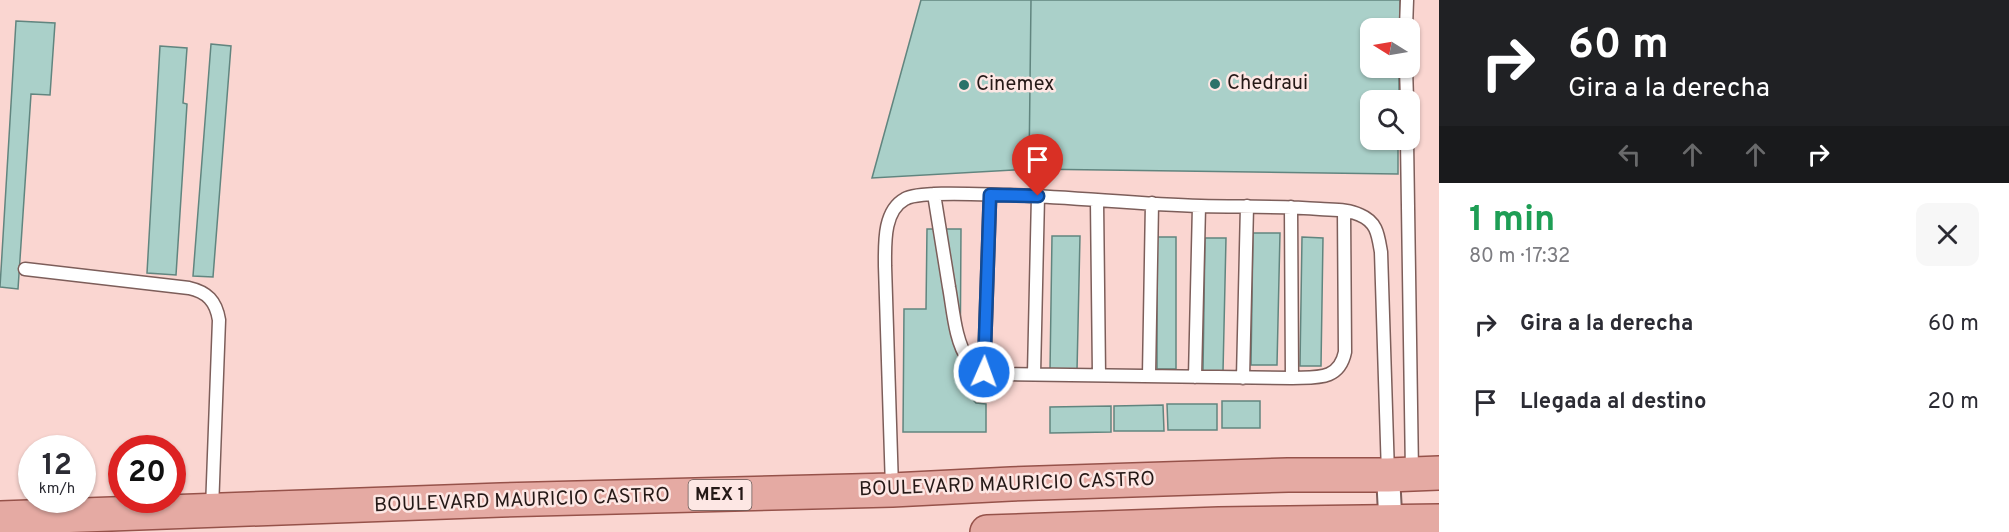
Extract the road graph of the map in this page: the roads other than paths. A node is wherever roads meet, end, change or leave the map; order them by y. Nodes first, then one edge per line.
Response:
1 (1407, 0) edge
2 (1406, 18) edge
3 (1407, 150) edge
4 (934, 194) junction
5 (990, 195) junction
6 (1038, 196) junction
7 (1097, 201) junction
8 (1152, 203) junction
9 (1199, 206) junction
10 (1246, 206) junction
11 (1291, 207) junction
12 (1344, 211) junction
13 (26, 269) dead end
14 (984, 372) junction
15 (1034, 374) junction
16 (1099, 375) junction
17 (1149, 375) junction
18 (1195, 377) junction
19 (1243, 378) junction
20 (1292, 378) junction
21 (1413, 474) edge
22 (892, 490) junction
23 (212, 511) junction
24 (0, 518) edge
25 (1439, 521) edge
26 (1390, 527) edge
27 (987, 532) edge

1 - 2 lane
3 - 21 lane
4 - 5 lane
4 - 14 lane
4 - 22 lane
5 - 6 lane
5 - 14 lane
6 - 7 lane
6 - 15 lane
7 - 8 lane
7 - 16 lane
8 - 9 lane
8 - 17 lane
9 - 10 lane
9 - 18 lane
10 - 11 lane
10 - 19 lane
11 - 12 lane
11 - 20 lane
12 - 20 lane
12 - 21 lane
13 - 23 lane
14 - 15 lane
15 - 16 lane
16 - 17 lane
17 - 18 lane
18 - 19 lane
19 - 20 lane
21 - 22 main road, BOULEVARD MAURICIO CASTRO / MEX 1
21 - 26 street
22 - 23 main road, BOULEVARD MAURICIO CASTRO / MEX 1
23 - 24 main road, BOULEVARD MAURICIO CASTRO / MEX 1
25 - 26 main road
26 - 27 main road

